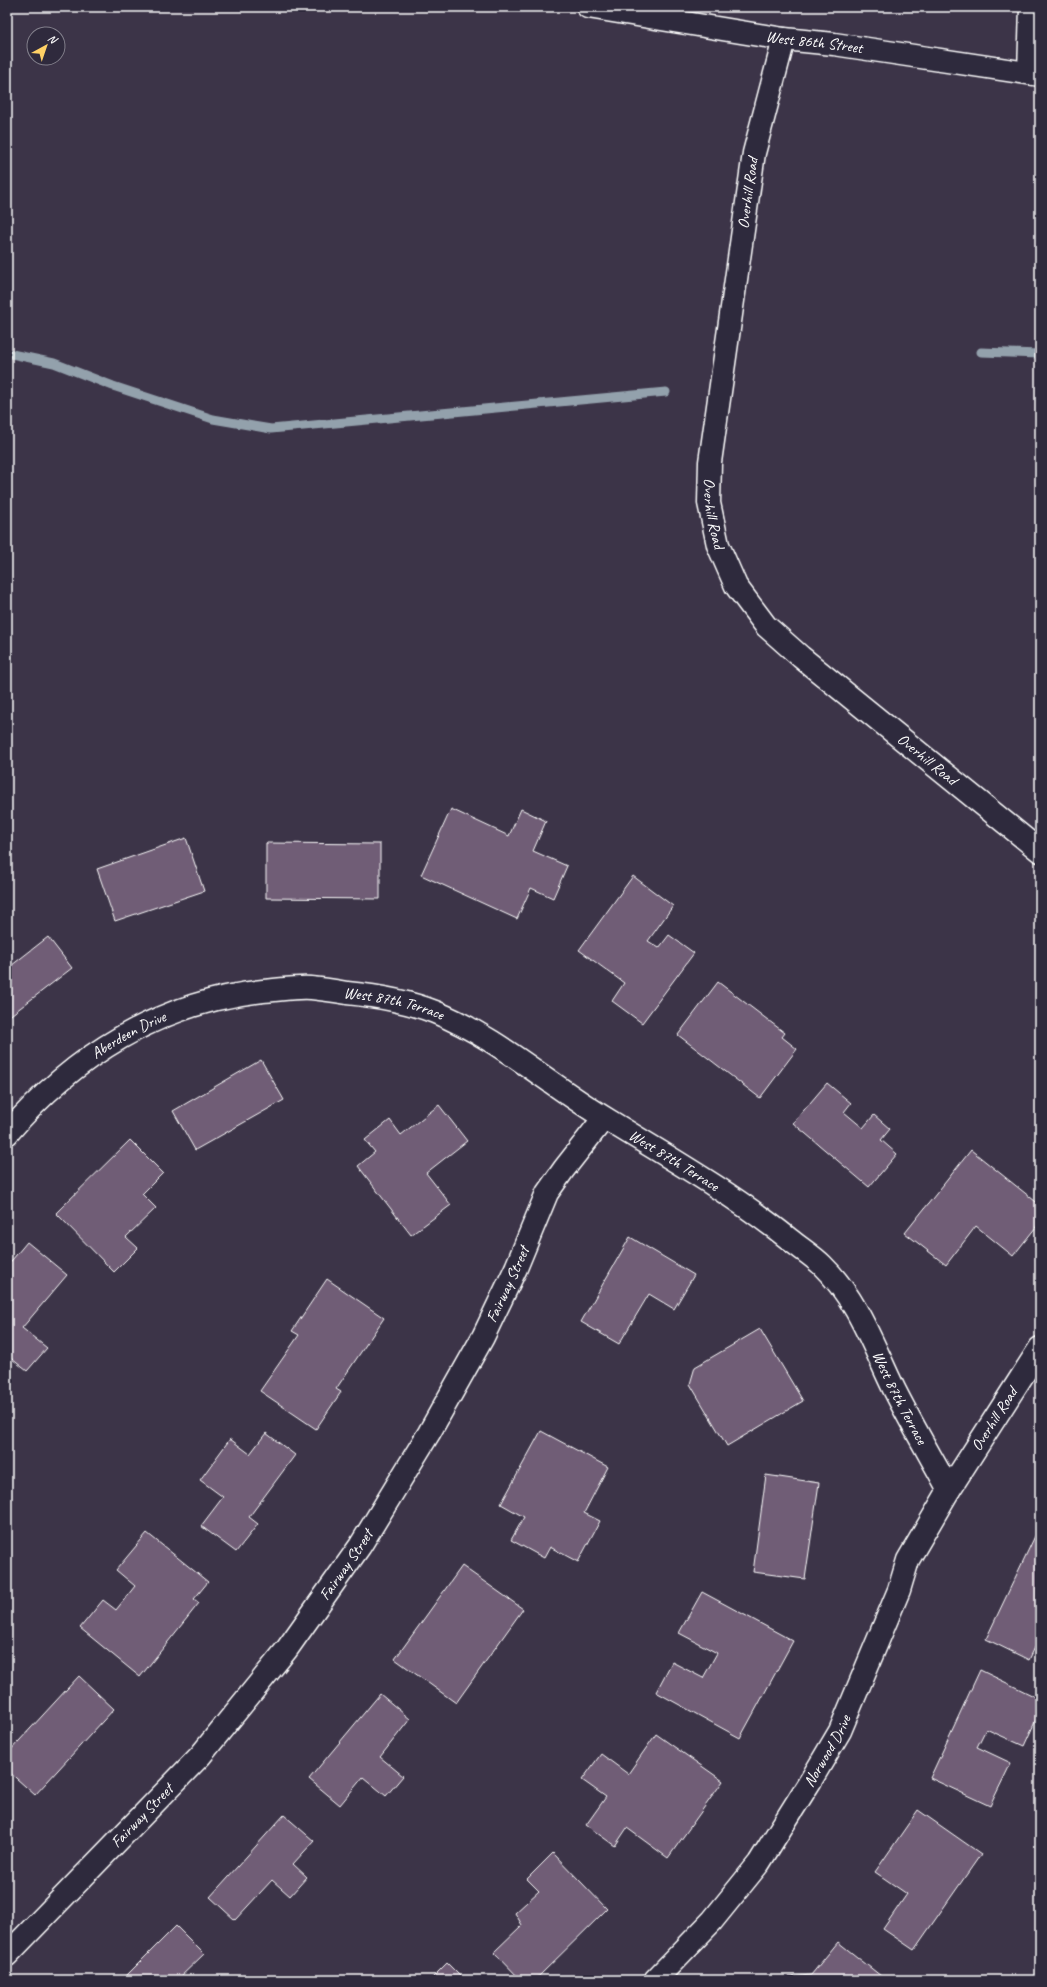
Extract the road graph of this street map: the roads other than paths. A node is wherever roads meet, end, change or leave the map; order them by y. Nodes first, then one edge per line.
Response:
1 (588, 7) edge
2 (1031, 7) edge
3 (784, 39) junction
4 (1035, 74) edge
5 (1040, 851) edge
6 (279, 990) joint
7 (604, 1118) junction
8 (7, 1134) edge
9 (1040, 1348) edge
10 (949, 1490) junction
11 (7, 1955) edge
12 (655, 1980) edge

1 - 3 street, West 86th Street
2 - 4 street
3 - 4 street, West 86th Street
3 - 5 street, Overhill Road
6 - 7 street, West 87th Terrace
6 - 8 street, Aberdeen Drive
7 - 10 street, West 87th Terrace
7 - 11 street, Fairway Street
9 - 10 street, Overhill Road
10 - 12 street, Norwood Drive

